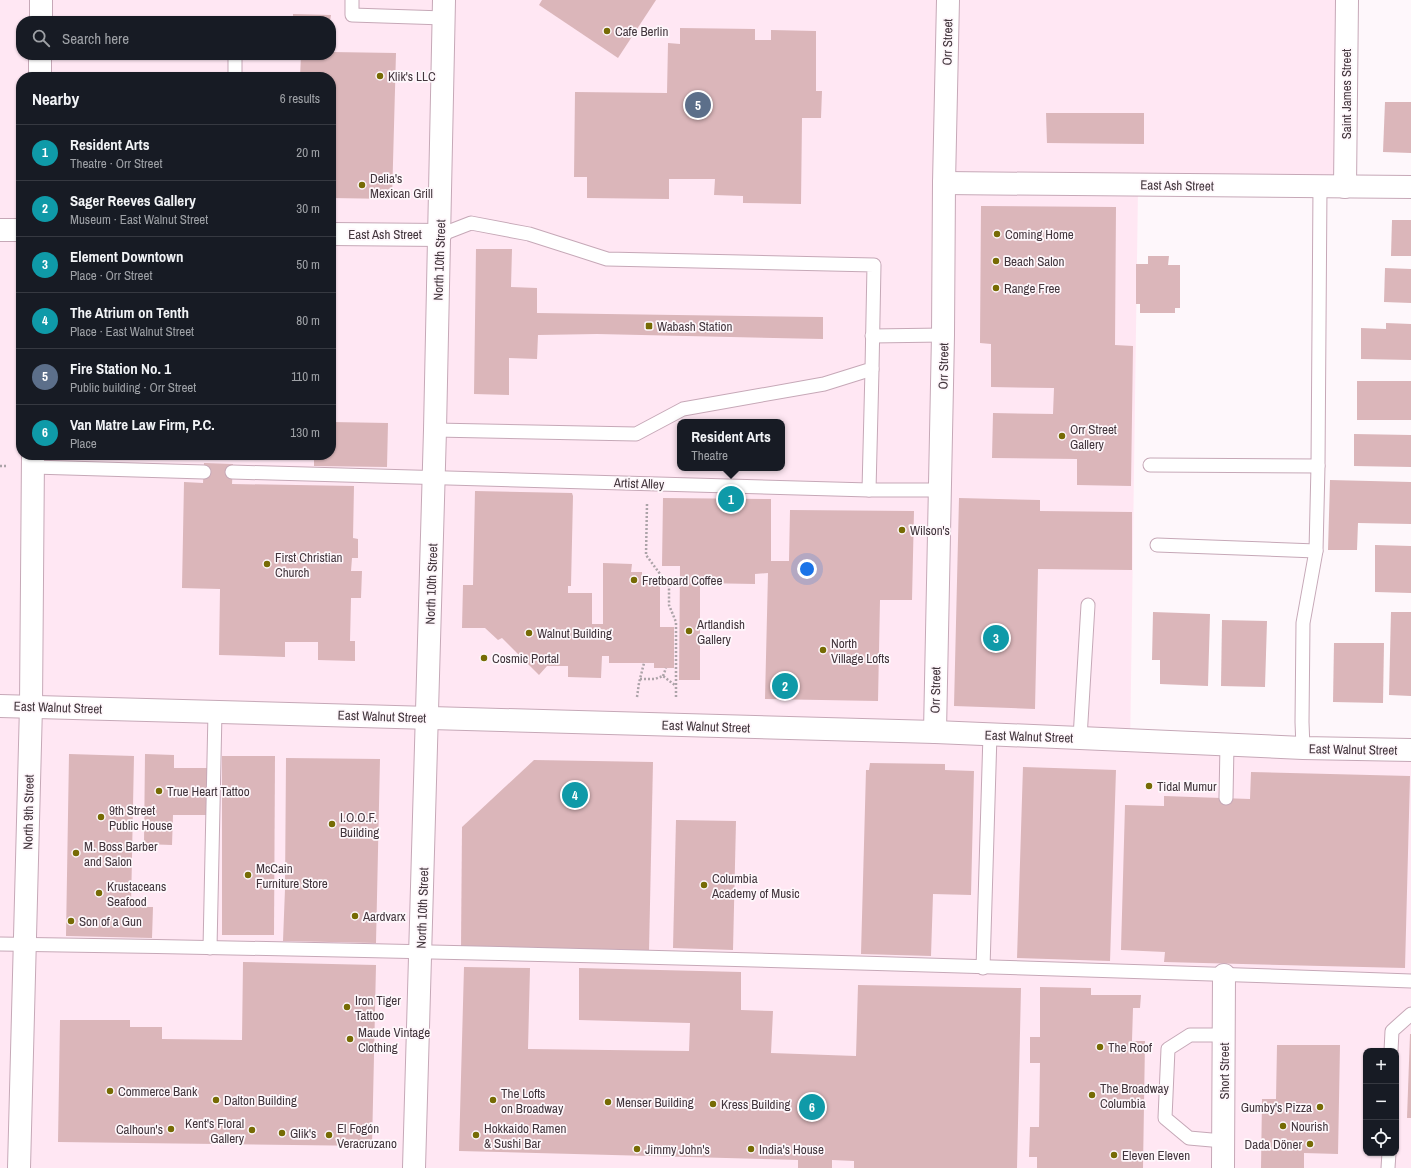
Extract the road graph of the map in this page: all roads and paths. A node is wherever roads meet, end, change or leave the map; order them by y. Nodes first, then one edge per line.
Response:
1 (41, 0) edge
2 (352, 0) edge
3 (948, 0) edge
4 (1347, 0) edge
5 (444, 9) edge
6 (41, 16) edge
7 (40, 60) edge
8 (235, 60) edge
9 (40, 72) edge
10 (234, 72) edge
11 (944, 183) junction
12 (1320, 187) junction
13 (1345, 187) junction
14 (1411, 187) edge
15 (0, 230) edge
16 (16, 230) edge
17 (336, 234) edge
18 (440, 235) junction
19 (944, 335) junction
20 (872, 336) junction
21 (872, 370) junction
22 (436, 430) junction
23 (33, 461) edge
24 (1150, 465) dead end
25 (1318, 466) junction
26 (204, 472) dead end
27 (232, 472) dead end
28 (434, 478) junction
29 (648, 484) junction
30 (869, 490) junction
31 (940, 490) junction
32 (1157, 545) dead end
33 (1316, 551) junction
34 (1088, 605) dead end
35 (644, 663) dead end
36 (666, 668) dead end
37 (663, 676) junction
38 (640, 679) junction
39 (676, 686) junction
40 (637, 697) dead end
41 (676, 699) dead end
42 (0, 706) edge
43 (31, 706) junction
44 (215, 712) junction
45 (428, 717) junction
46 (935, 732) junction
47 (990, 734) junction
48 (1080, 738) junction
49 (1227, 745) junction
50 (1303, 748) junction
51 (1411, 750) edge
52 (1226, 798) dead end
53 (0, 944) edge
54 (25, 945) junction
55 (210, 948) junction
56 (421, 952) junction
57 (983, 968) junction
58 (1218, 971) junction
59 (1411, 982) edge
60 (1411, 1014) edge
61 (1224, 1035) junction
62 (1391, 1048) edge
63 (1223, 1141) junction
64 (1389, 1156) edge
65 (19, 1168) edge
66 (414, 1168) edge
67 (1223, 1168) edge
68 (1388, 1168) edge

1 - 6 street
2 - 5 lane
3 - 11 street, Orr Street
4 - 13 street, Saint James Street
5 - 18 street, North 10th Street
7 - 9 street
8 - 10 lane
11 - 12 street, East Ash Street
11 - 19 street, Orr Street
12 - 13 street, East Ash Street
12 - 25 lane
13 - 14 street, East Ash Street
15 - 16 street
17 - 18 street, East Ash Street
18 - 20 lane
18 - 22 street, North 10th Street
19 - 20 lane
19 - 31 street, Orr Street
20 - 21 lane
21 - 22 lane
21 - 30 lane
22 - 28 street, North 10th Street
23 - 26 lane
23 - 43 street, North 9th Street
24 - 25 lane
25 - 33 lane
27 - 28 lane, Artist Alley
28 - 29 lane, Artist Alley
28 - 45 street, North 10th Street
29 - 30 lane, Artist Alley
29 - 39 path
30 - 31 lane, Artist Alley
31 - 46 street, Orr Street
32 - 33 lane
33 - 50 lane
34 - 48 lane
35 - 38 path
36 - 37 path
37 - 38 path
37 - 39 path
38 - 40 path
39 - 41 path
42 - 43 street, East Walnut Street
43 - 44 street, East Walnut Street
43 - 54 street, North 9th Street
44 - 45 street, East Walnut Street
44 - 55 lane
45 - 46 street, East Walnut Street
45 - 56 street, North 10th Street
46 - 47 street, East Walnut Street
47 - 48 street, East Walnut Street
47 - 57 lane
48 - 49 street, East Walnut Street
49 - 50 street, East Walnut Street
49 - 52 lane
50 - 51 street, East Walnut Street
53 - 54 lane
54 - 55 lane
54 - 65 street, North 9th Street
55 - 56 lane
56 - 57 lane
56 - 66 street, North 10th Street
57 - 58 lane
58 - 59 lane
58 - 61 street, Short Street
60 - 62 lane
61 - 63 street, Short Street
61 - 63 lane
63 - 67 street, Short Street
64 - 68 lane

